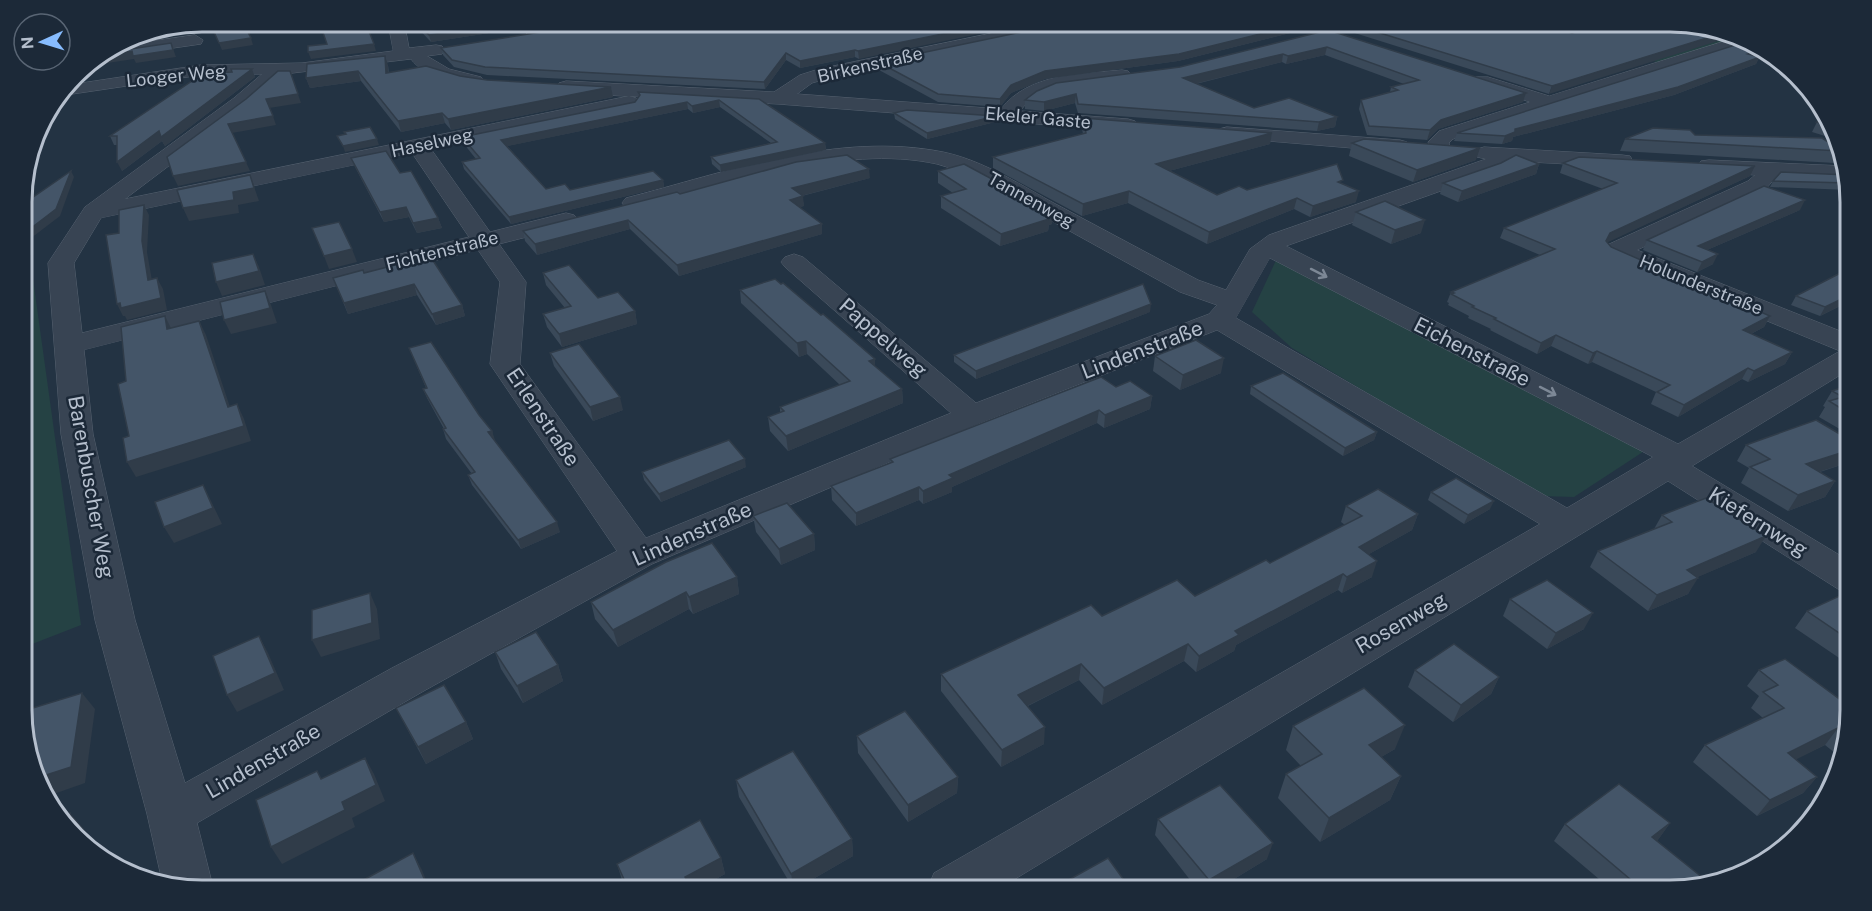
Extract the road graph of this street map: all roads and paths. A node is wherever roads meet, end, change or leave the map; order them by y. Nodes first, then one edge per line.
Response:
1 (1024, 31) edge
2 (400, 32) edge
3 (545, 32) edge
4 (519, 36) edge
5 (1732, 44) edge
6 (450, 48) edge
7 (126, 49) edge
8 (409, 55) junction
9 (201, 70) junction
10 (278, 70) junction
11 (1137, 74) edge
12 (1460, 74) edge
13 (499, 84) edge
14 (545, 86) edge
15 (74, 89) edge
16 (663, 93) junction
17 (777, 98) junction
18 (1549, 102) junction
19 (1007, 115) junction
20 (1143, 126) edge
21 (1211, 132) edge
22 (418, 146) junction
23 (1440, 149) junction
24 (1505, 154) junction
25 (816, 159) joint
26 (1646, 162) edge
27 (1693, 165) edge
28 (1764, 169) junction
29 (1838, 173) edge
30 (93, 212) junction
31 (484, 241) junction
32 (1267, 246) junction
33 (794, 262) dead end
34 (1226, 311) junction
35 (1840, 341) edge
36 (69, 345) junction
37 (1840, 363) edge
38 (972, 415) junction
39 (1672, 461) junction
40 (1568, 525) junction
41 (639, 555) junction
42 (1840, 573) edge
43 (171, 814) junction
44 (186, 879) edge
45 (969, 879) edge

1 - 17 street, Birkenstraße
2 - 8 street
3 - 4 street
5 - 18 street
6 - 8 street, Looger Weg
7 - 9 street
8 - 10 street, Looger Weg
8 - 13 street
9 - 10 street, Looger Weg
9 - 15 street, Looger Weg
10 - 30 street, Barenbuscher Weg
11 - 19 street
12 - 18 street
14 - 16 street, Ekeler Gaste
16 - 17 street, Ekeler Gaste
16 - 22 street, Haselweg
17 - 19 street, Ekeler Gaste
18 - 23 street
19 - 20 street, Ekeler Gaste
21 - 23 street
22 - 30 street, Haselweg
22 - 31 street, Erlenstraße
23 - 24 street
24 - 26 street
24 - 32 street
25 - 31 street, Fichtenstraße
25 - 34 street, Tannenweg
27 - 28 street
28 - 29 street
28 - 35 street, Holunderstraße
30 - 36 street, Barenbuscher Weg
31 - 36 street, Fichtenstraße
31 - 41 street, Erlenstraße
32 - 34 street
32 -> 39 street, Eichenstraße
33 - 38 street, Pappelweg
34 - 38 street, Lindenstraße
34 - 40 street
36 - 43 street, Barenbuscher Weg
37 - 39 street, Rosenweg
38 - 41 street, Lindenstraße
39 - 40 street, Rosenweg
39 - 42 street, Kiefernweg
40 - 45 street, Rosenweg
41 - 43 street, Lindenstraße
43 - 44 street, Barenbuscher Weg

